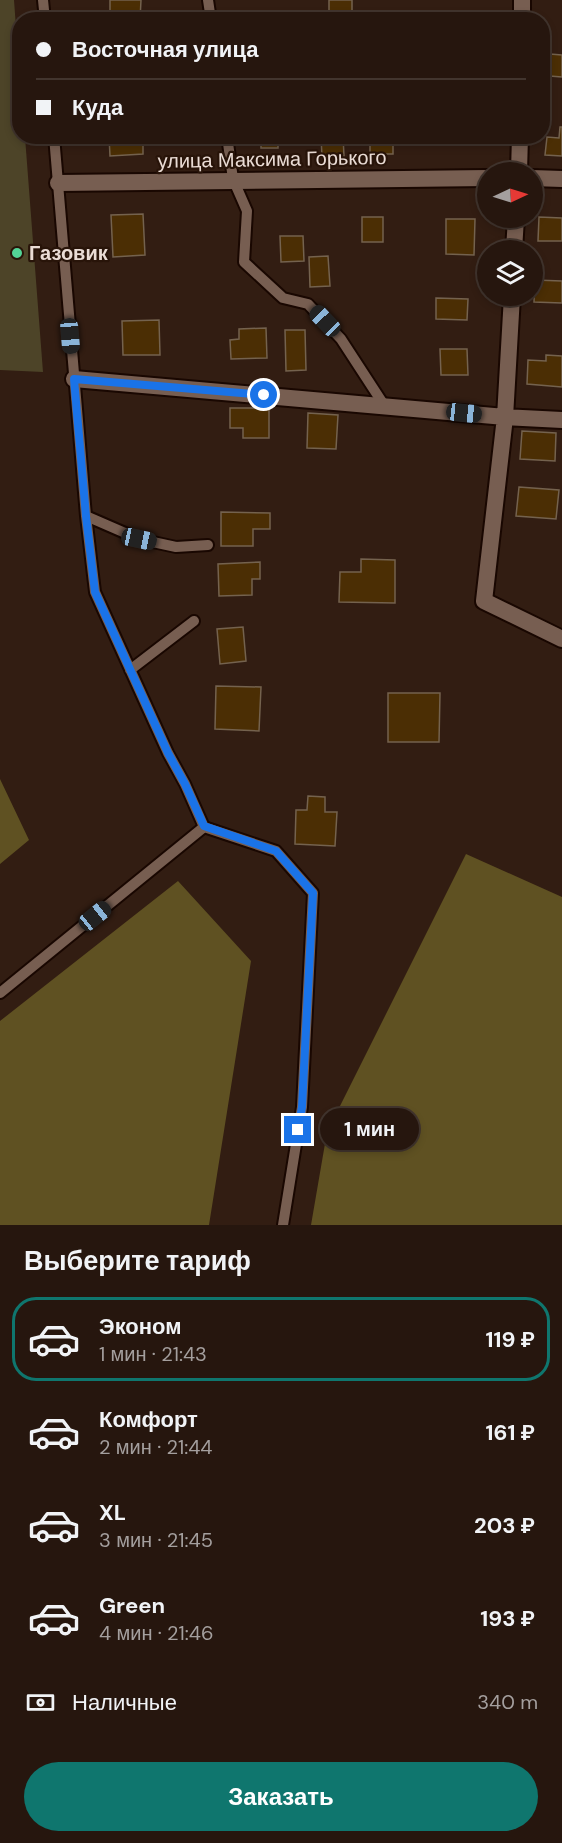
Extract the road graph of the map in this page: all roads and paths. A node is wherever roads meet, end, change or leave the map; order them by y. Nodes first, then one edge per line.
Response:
1 (55, 144) edge
2 (228, 144) edge
3 (519, 144) edge
4 (519, 162) edge
5 (477, 178) edge
6 (543, 178) edge
7 (233, 179) junction
8 (562, 179) edge
9 (58, 183) junction
10 (511, 306) edge
11 (74, 379) junction
12 (384, 405) junction
13 (505, 417) junction
14 (562, 420) edge
15 (86, 516) junction
16 (208, 545) dead end
17 (194, 621) dead end
18 (562, 639) edge
19 (130, 670) junction
20 (204, 826) junction
21 (0, 993) edge
22 (283, 1225) edge

1 - 9 lane
2 - 7 lane
3 - 4 street
5 - 7 street, улица Максима Горького
6 - 8 street
7 - 9 street, улица Максима Горького
7 - 12 lane
9 - 11 lane
10 - 13 street
11 - 12 street
11 - 15 lane
12 - 13 street
13 - 14 street
13 - 18 street
15 - 16 lane
15 - 19 lane
17 - 19 lane
19 - 20 lane
20 - 21 lane
20 - 22 lane

